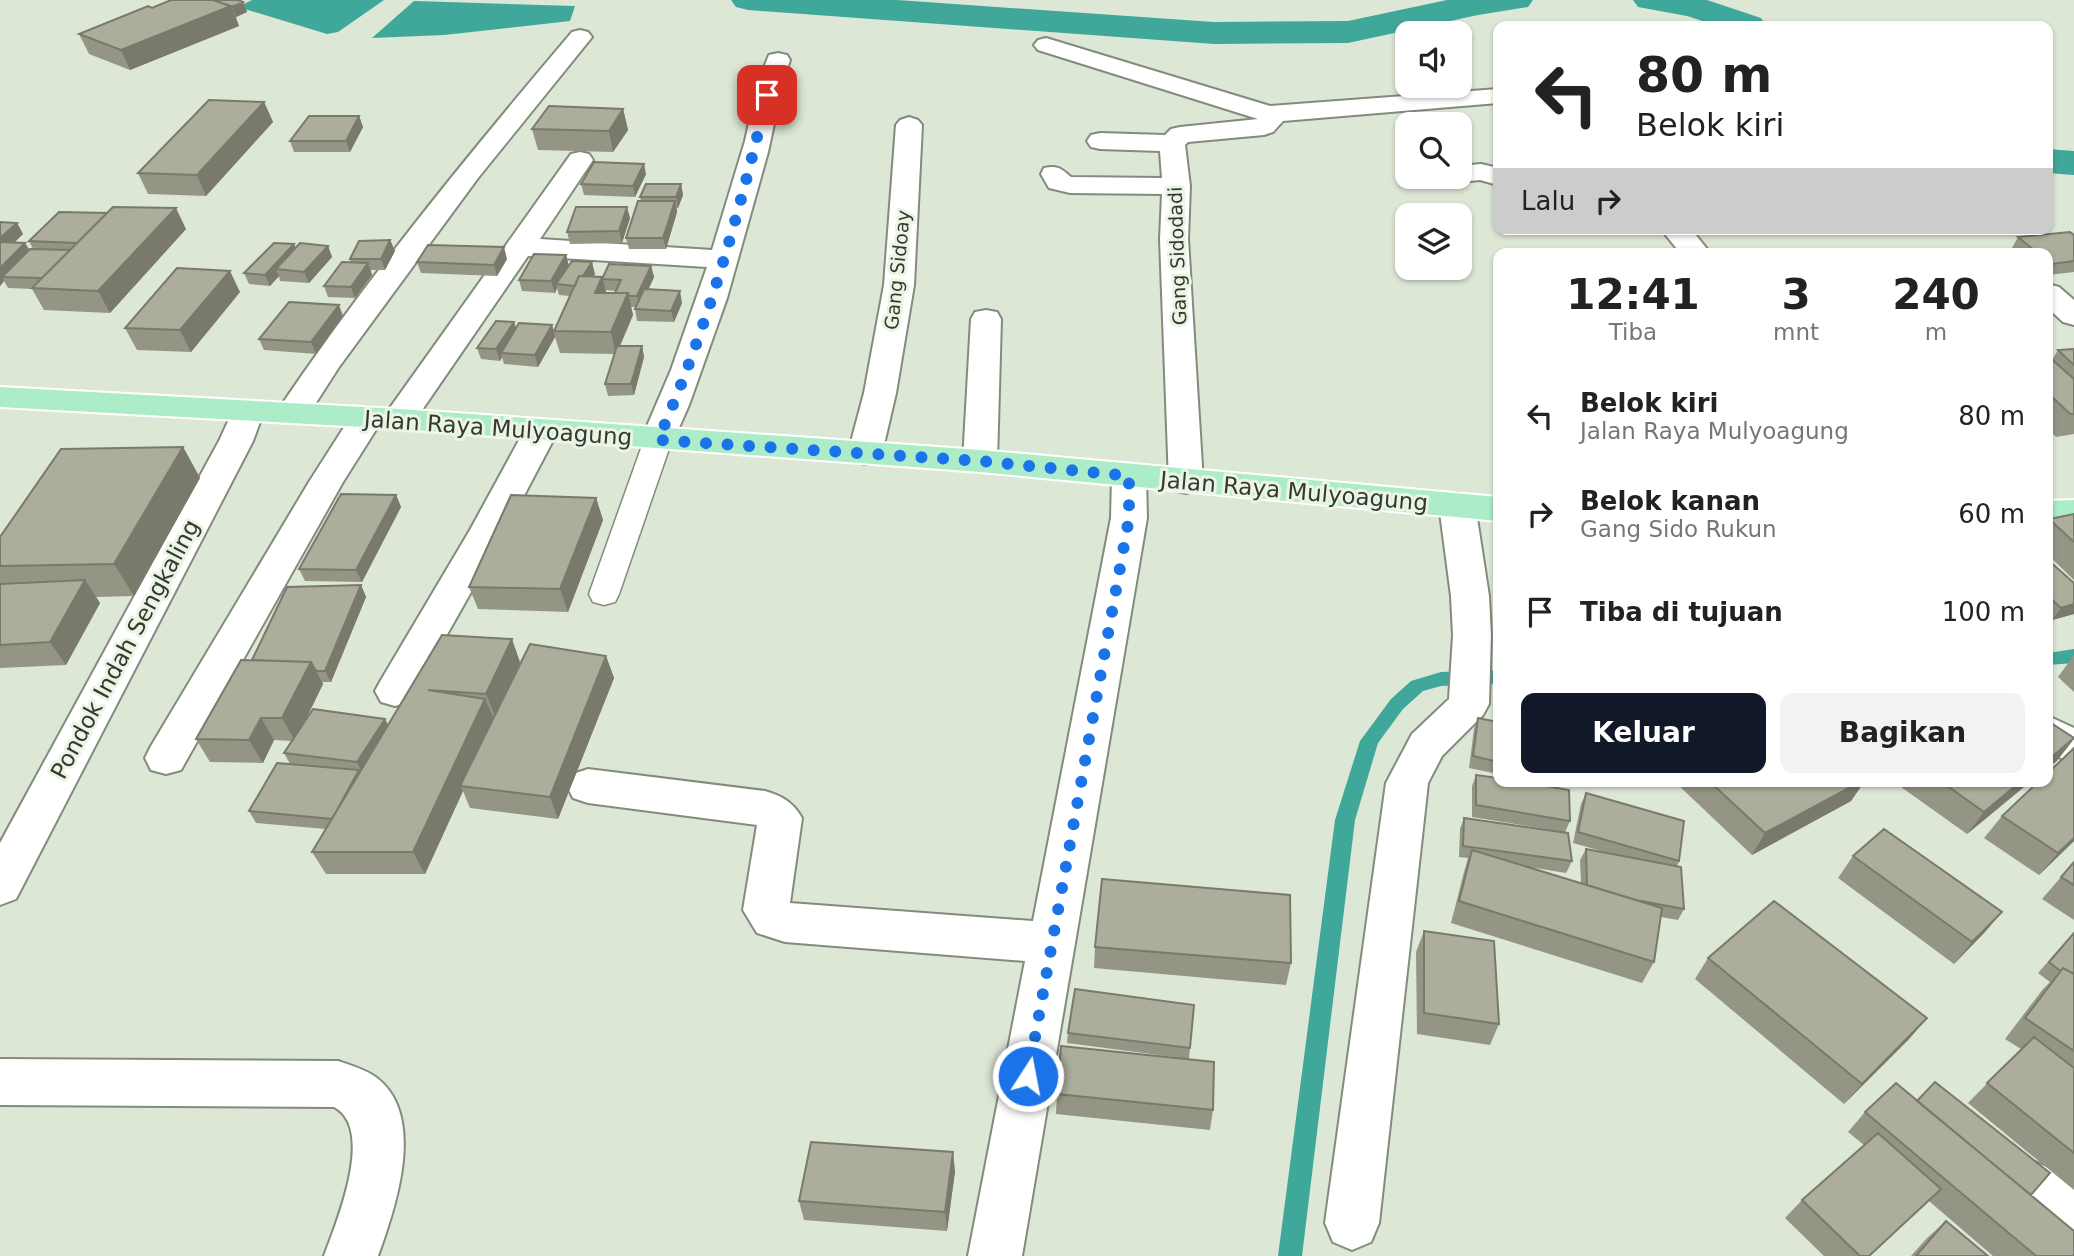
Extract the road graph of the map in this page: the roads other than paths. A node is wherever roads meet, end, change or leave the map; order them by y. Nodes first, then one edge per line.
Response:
1 (580, 37) dead end
2 (1046, 45) dead end
3 (778, 60) dead end
4 (1493, 96) edge
5 (1269, 114) junction
6 (909, 125) dead end
7 (1100, 141) dead end
8 (1171, 143) junction
9 (580, 160) dead end
10 (1472, 173) edge
11 (1054, 174) dead end
12 (1493, 176) edge
13 (1176, 186) junction
14 (522, 247) junction
15 (723, 259) junction
16 (2074, 291) edge
17 (2053, 293) edge
18 (2053, 297) edge
19 (2074, 316) edge
20 (986, 319) dead end
21 (0, 397) edge
22 (248, 411) junction
23 (293, 413) junction
24 (383, 418) junction
25 (541, 431) junction
26 (658, 440) junction
27 (865, 453) junction
28 (980, 461) junction
29 (1129, 476) junction
30 (1186, 482) junction
31 (1457, 505) junction
32 (1493, 509) edge
33 (604, 594) dead end
34 (395, 691) dead end
35 (2053, 735) edge
36 (2074, 748) edge
37 (166, 758) dead end
38 (587, 786) dead end
39 (0, 886) edge
40 (1052, 943) junction
41 (0, 1082) edge
42 (2035, 1188) edge
43 (1352, 1223) dead end
44 (2074, 1225) edge
45 (351, 1256) edge
46 (995, 1256) edge

1 - 23 street
2 - 5 street
3 - 15 street
4 - 5 street
5 - 8 street
6 - 27 street, Gang Sidoay
7 - 8 street
8 - 13 street, Gang Sidodadi
9 - 14 street
10 - 12 street
11 - 13 street
13 - 30 street, Gang Sidodadi
14 - 15 street
14 - 24 street
15 - 26 street
16 - 17 street
18 - 19 street
20 - 28 street
21 - 22 main road, Jalan Raya Mulyoagung
22 - 23 main road, Jalan Raya Mulyoagung
22 - 39 street, Pondok Indah Sengkaling
23 - 24 main road, Jalan Raya Mulyoagung
24 - 25 main road, Jalan Raya Mulyoagung
24 - 37 street
25 - 26 main road, Jalan Raya Mulyoagung
25 - 34 street
26 - 27 main road, Jalan Raya Mulyoagung
26 - 33 lane
27 - 28 main road, Jalan Raya Mulyoagung
28 - 29 main road, Jalan Raya Mulyoagung
29 - 30 main road, Jalan Raya Mulyoagung
29 - 40 street
30 - 31 main road, Jalan Raya Mulyoagung
31 - 32 main road, Jalan Raya Mulyoagung
31 - 43 street
35 - 36 street
38 - 40 street
40 - 46 street
41 - 45 street
42 - 44 street

